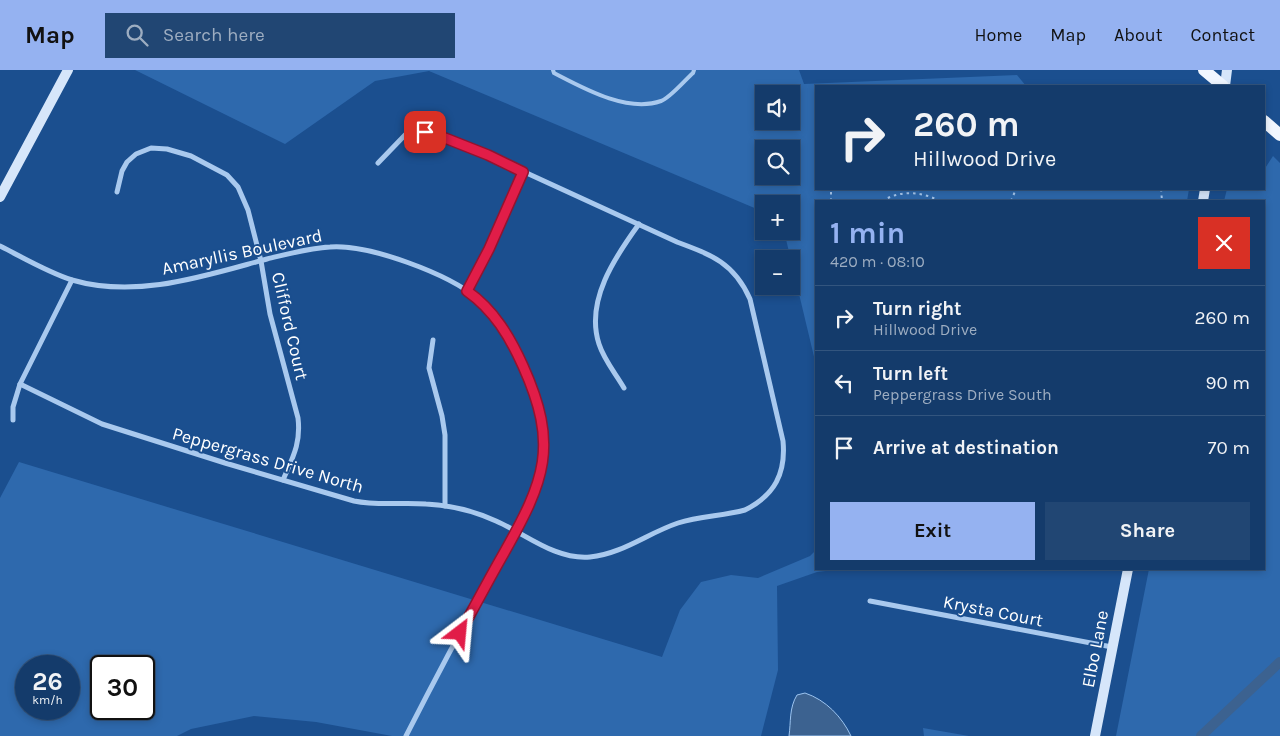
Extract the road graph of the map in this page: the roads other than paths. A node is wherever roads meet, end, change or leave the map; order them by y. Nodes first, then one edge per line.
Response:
1 (68, 70) edge
2 (553, 70) edge
3 (694, 70) edge
4 (1204, 70) edge
5 (1227, 70) edge
6 (1223, 85) edge
7 (1224, 85) edge
8 (1265, 122) edge
9 (1280, 135) edge
10 (378, 163) dead end
11 (523, 172) junction
12 (117, 192) dead end
13 (0, 197) edge
14 (639, 224) junction
15 (0, 246) edge
16 (261, 261) junction
17 (72, 280) junction
18 (467, 291) junction
19 (433, 340) dead end
20 (20, 384) junction
21 (624, 388) dead end
22 (13, 420) dead end
23 (283, 480) junction
24 (445, 506) junction
25 (516, 531) junction
26 (1128, 570) edge
27 (870, 601) dead end
28 (1112, 647) junction
29 (406, 736) edge
30 (1095, 736) edge

1 - 13 street
2 - 3 lane
4 - 6 main road
5 - 7 street
8 - 9 main road
10 - 11 street, Peppergrass Drive North
11 - 14 street, Peppergrass Drive North
11 - 18 street
12 - 16 street, Clifford Court
14 - 21 street
14 - 25 street, Peppergrass Drive North
15 - 17 street, Amaryllis Boulevard
16 - 17 street, Amaryllis Boulevard
16 - 18 street, Amaryllis Boulevard
16 - 23 street, Clifford Court
17 - 20 street
18 - 25 street, Amaryllis Boulevard
19 - 24 street
20 - 22 street
20 - 23 street, Peppergrass Drive North
23 - 24 street, Peppergrass Drive North
24 - 25 street, Peppergrass Drive North
25 - 29 street, Amaryllis Boulevard
26 - 28 street, Elbo Lane
27 - 28 street, Krysta Court
28 - 30 street, Elbo Lane

